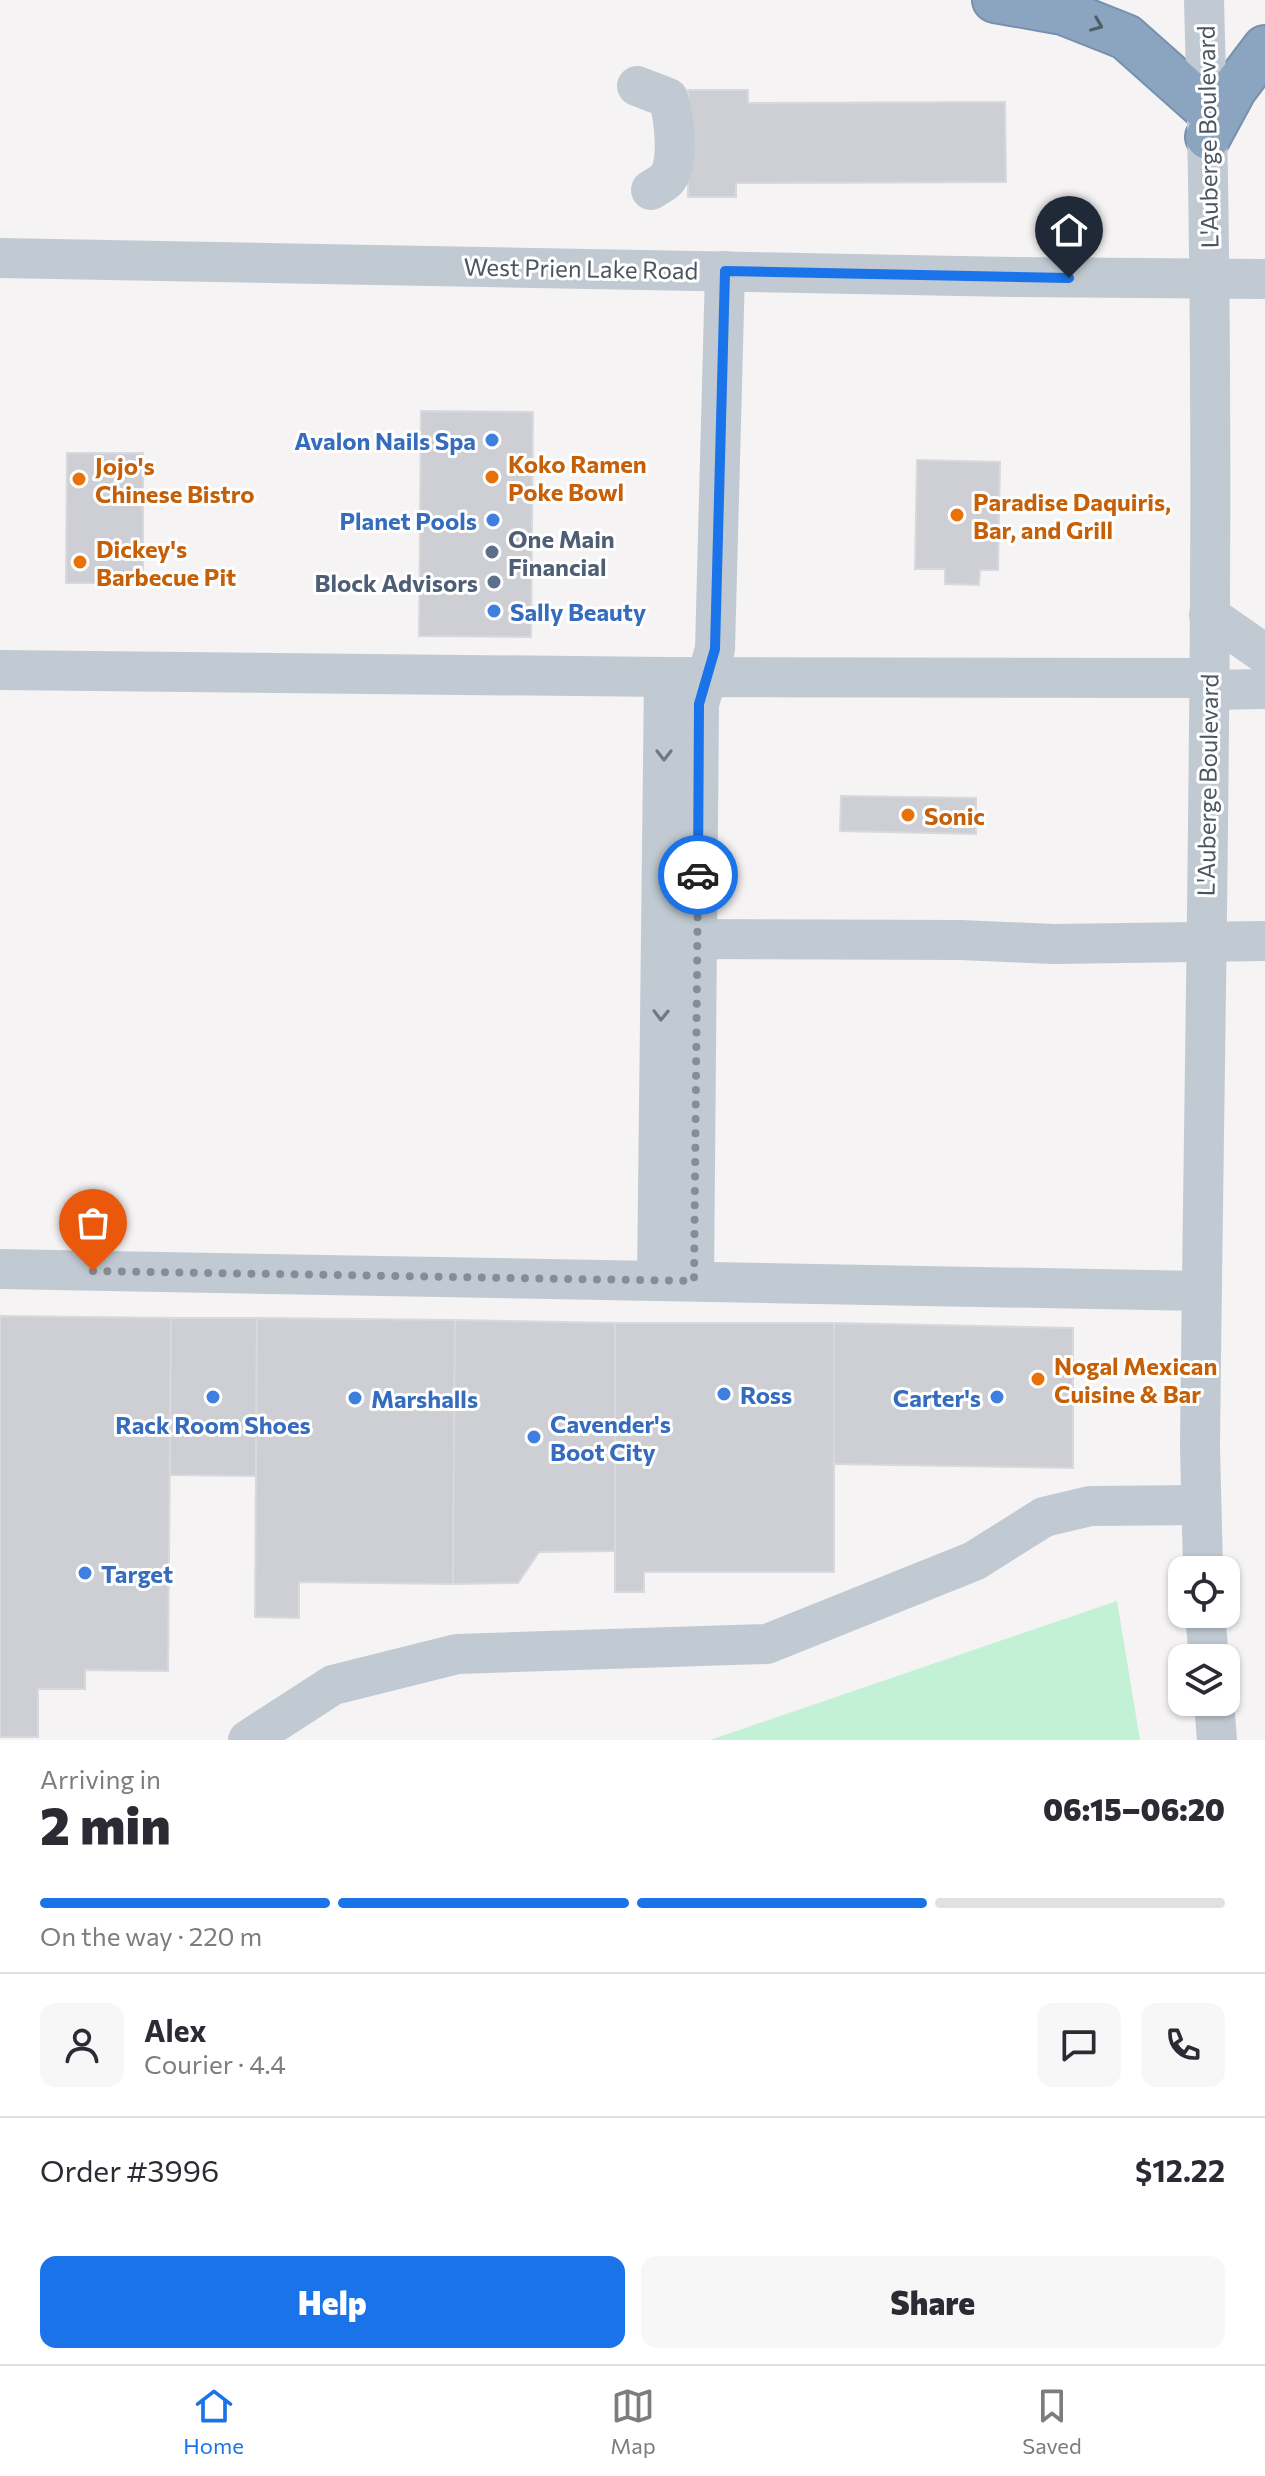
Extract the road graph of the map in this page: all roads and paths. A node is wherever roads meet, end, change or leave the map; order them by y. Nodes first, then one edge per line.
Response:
1 (995, 0) edge
2 (1204, 0) edge
3 (1265, 48) edge
4 (637, 86) dead end
5 (1207, 123) junction
6 (651, 190) dead end
7 (0, 258) edge
8 (725, 271) junction
9 (1210, 279) junction
10 (1265, 279) edge
11 (1209, 615) junction
12 (1265, 654) edge
13 (0, 670) edge
14 (706, 675) junction
15 (664, 677) junction
16 (1208, 684) junction
17 (1265, 689) edge
18 (680, 939) junction
19 (1205, 940) junction
20 (1265, 941) edge
21 (0, 1269) edge
22 (676, 1281) junction
23 (1201, 1291) junction
24 (1201, 1505) junction
25 (1203, 1556) edge
26 (1215, 1716) edge
27 (248, 1740) edge
28 (1217, 1740) edge

1 -> 5 highway
2 - 5 street, L'Auberge Boulevard
3 - 5 highway
4 - 6 street
5 - 9 street, L'Auberge Boulevard
7 - 8 street, West Prien Lake Road
8 - 9 street, West Prien Lake Road
8 - 14 street
9 - 10 street, West Prien Lake Road
9 - 11 street, L'Auberge Boulevard
11 - 12 street
11 - 16 street, L'Auberge Boulevard
13 - 15 street
14 - 15 street
14 - 16 street
14 - 18 street
15 -> 18 street
16 - 17 street
16 - 19 street, L'Auberge Boulevard
18 - 19 street
18 - 22 street
19 - 20 street
19 - 23 street, L'Auberge Boulevard
21 - 22 street
22 - 23 street
23 - 24 street, L'Auberge Boulevard
24 - 25 street, L'Auberge Boulevard
24 - 27 street
26 - 28 street

